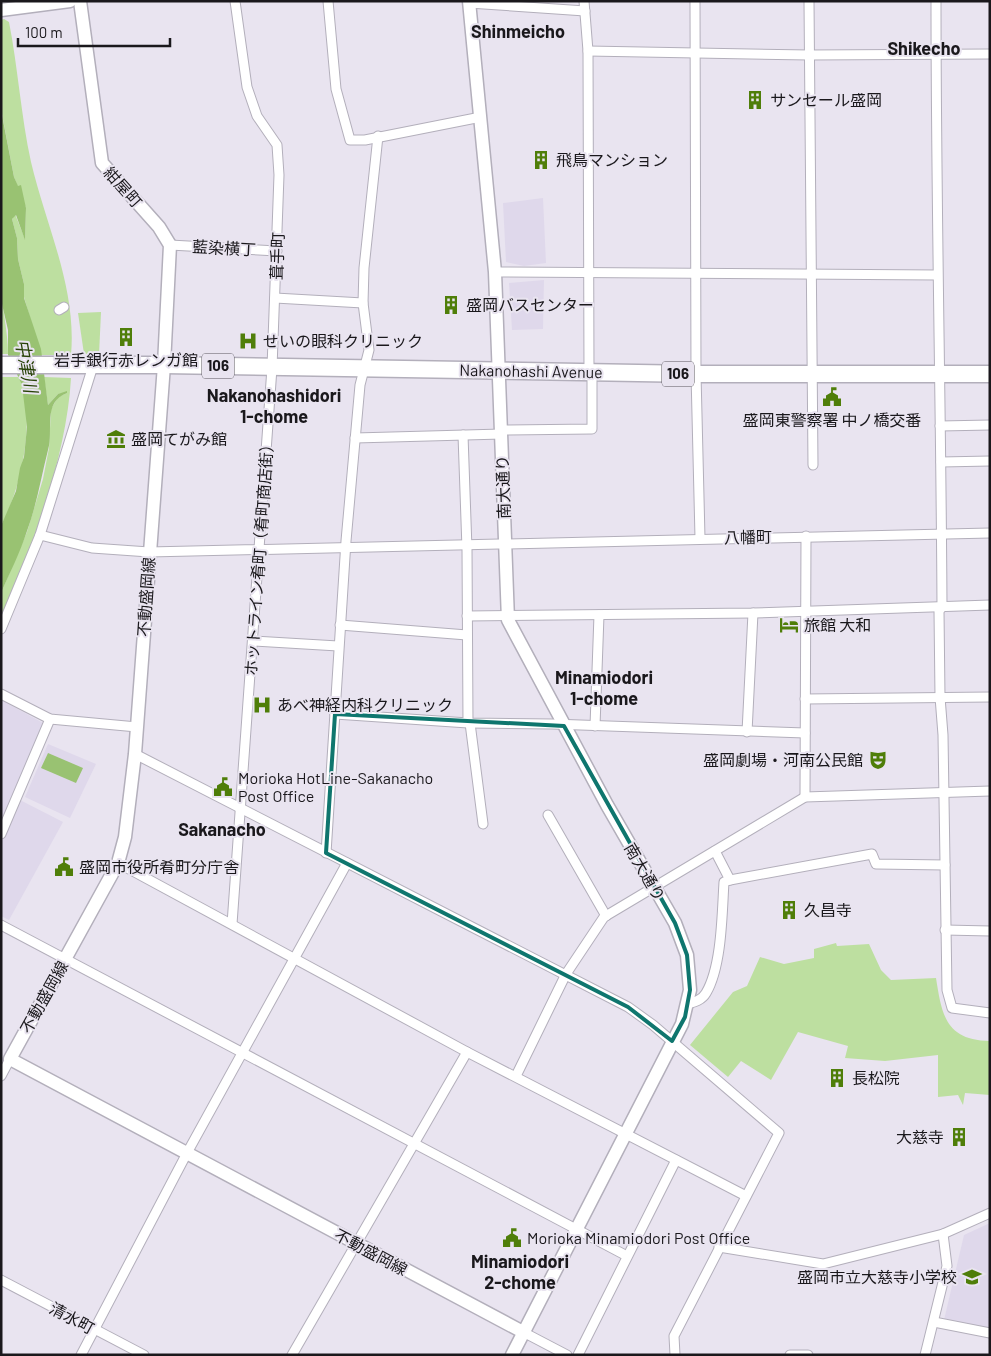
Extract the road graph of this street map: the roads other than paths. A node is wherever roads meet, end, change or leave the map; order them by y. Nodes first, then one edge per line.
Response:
1 (70, 1) edge
2 (80, 1) edge
3 (235, 1) edge
4 (328, 1) edge
5 (584, 1) edge
6 (695, 1) edge
7 (809, 1) edge
8 (936, 1) edge
9 (469, 2) edge
10 (6, 7) edge
11 (585, 12) junction
12 (588, 52) junction
13 (694, 53) junction
14 (936, 54) junction
15 (990, 54) edge
16 (809, 55) junction
17 (481, 117) junction
18 (378, 136) junction
19 (170, 245) junction
20 (278, 251) junction
21 (495, 272) junction
22 (590, 274) junction
23 (696, 274) junction
24 (810, 274) junction
25 (937, 274) junction
26 (275, 298) junction
27 (363, 303) junction
28 (1, 365) edge
29 (93, 366) junction
30 (164, 366) junction
31 (272, 368) junction
32 (366, 369) junction
33 (499, 371) junction
34 (591, 372) junction
35 (696, 374) junction
36 (811, 374) junction
37 (939, 374) junction
38 (990, 374) edge
39 (990, 425) edge
40 (940, 426) junction
41 (501, 432) junction
42 (464, 435) junction
43 (355, 438) junction
44 (990, 461) edge
45 (941, 462) junction
46 (814, 465) dead end
47 (990, 533) edge
48 (943, 534) junction
49 (40, 536) junction
50 (806, 536) junction
51 (700, 538) junction
52 (467, 544) junction
53 (505, 544) junction
54 (345, 547) junction
55 (258, 549) junction
56 (149, 552) junction
57 (990, 605) edge
58 (942, 607) junction
59 (807, 611) junction
60 (753, 613) junction
61 (599, 615) junction
62 (467, 616) junction
63 (508, 617) junction
64 (340, 625) junction
65 (1, 629) edge
66 (467, 635) junction
67 (253, 641) junction
68 (338, 646) junction
69 (1, 694) edge
70 (940, 697) junction
71 (990, 697) edge
72 (805, 699) junction
73 (335, 714) junction
74 (50, 719) junction
75 (469, 723) junction
76 (564, 726) junction
77 (595, 726) junction
78 (137, 727) junction
79 (747, 732) junction
80 (805, 733) junction
81 (135, 754) junction
82 (990, 791) edge
83 (944, 793) junction
84 (805, 797) junction
85 (242, 808) junction
86 (548, 816) dead end
87 (483, 824) dead end
88 (1, 834) edge
89 (715, 851) junction
90 (326, 853) junction
91 (118, 863) junction
92 (347, 863) junction
93 (944, 865) junction
94 (730, 880) junction
95 (653, 888) junction
96 (606, 916) junction
97 (232, 924) junction
98 (1, 925) edge
99 (945, 930) junction
100 (990, 931) edge
101 (66, 958) junction
102 (294, 958) junction
103 (566, 974) junction
104 (687, 1004) junction
105 (990, 1013) edge
106 (672, 1041) junction
107 (243, 1052) junction
108 (467, 1052) junction
109 (10, 1059) junction
110 (1, 1076) edge
111 (516, 1076) junction
112 (626, 1133) junction
113 (414, 1143) junction
114 (187, 1153) junction
115 (676, 1160) junction
116 (746, 1196) junction
117 (990, 1213) edge
118 (576, 1228) junction
119 (943, 1234) junction
120 (355, 1244) junction
121 (719, 1246) junction
122 (627, 1256) junction
123 (1, 1280) edge
124 (934, 1322) junction
125 (94, 1329) junction
126 (523, 1332) junction
127 (990, 1332) edge
128 (80, 1355) edge
129 (144, 1355) edge
130 (292, 1355) edge
131 (512, 1355) edge
132 (567, 1355) edge
133 (578, 1355) edge
134 (674, 1355) edge
135 (790, 1355) edge
136 (808, 1355) edge
137 (925, 1355) edge

1 - 10 street
2 - 19 street, 紺屋町
3 - 20 street, 葺手町
4 - 18 street
5 - 11 street
6 - 13 street
7 - 16 street
8 - 14 street
9 - 11 street
9 - 17 street, 南大通り
11 - 12 street
12 - 13 street
12 - 22 street
13 - 16 street
13 - 23 street
14 - 15 street
14 - 16 street
14 - 25 street
16 - 24 street
17 - 18 street
17 - 21 street, 南大通り
18 - 27 street
19 - 20 street, 藍染横丁
19 - 30 street
20 - 26 street, 葺手町
21 - 22 street
21 - 33 street, 南大通り
22 - 23 street
22 - 34 street
23 - 24 street
23 - 35 street
24 - 25 street
24 - 36 street
25 - 37 street
26 - 27 street
26 - 31 street, 葺手町
27 - 32 street
28 - 29 highway, Nakanohashi Avenue / 106
29 - 30 highway, Nakanohashi Avenue / 106
29 - 49 street
30 - 31 highway, Nakanohashi Avenue / 106
30 - 56 street, 不動盛岡線
31 - 32 highway, Nakanohashi Avenue / 106
31 - 55 street, ホットライン肴町（肴町商店街）
32 - 33 highway, Nakanohashi Avenue / 106
32 - 43 street
33 - 34 highway, Nakanohashi Avenue / 106
33 - 41 street, 南大通り
34 - 35 highway, Nakanohashi Avenue / 106
34 - 41 street
35 - 36 highway, Nakanohashi Avenue / 106
35 - 51 street
36 - 37 highway, Nakanohashi Avenue / 106
36 - 46 street
37 - 38 highway, Nakanohashi Avenue / 106
37 - 40 street
39 - 40 street
40 - 45 street
41 - 42 street
41 - 53 street, 南大通り
42 - 43 street
42 - 52 street
43 - 54 street
44 - 45 street
45 - 48 street
47 - 48 street, 八幡町
48 - 50 street, 八幡町
48 - 58 street
49 - 56 street, 八幡町
49 - 65 street
50 - 51 street, 八幡町
50 - 59 street
51 - 53 street, 八幡町
52 - 53 street, 八幡町
52 - 54 street, 八幡町
52 - 62 street
53 - 63 street, 南大通り
54 - 55 street, 八幡町
54 - 64 street
55 - 56 street, 八幡町
55 - 67 street, ホットライン肴町（肴町商店街）
56 - 78 street, 不動盛岡線
57 - 58 street
58 - 59 street
58 - 70 street
59 - 60 street
59 - 72 street
60 - 61 street
60 - 79 street
61 - 63 street
61 - 77 street
62 - 63 street
62 - 66 street
63 - 76 street, 南大通り
64 - 66 street
64 - 68 street
66 - 75 street
67 - 68 street
67 - 85 street, ホットライン肴町（肴町商店街）
68 - 73 street
69 - 74 street
70 - 71 street
70 - 72 street
70 - 83 street
72 - 80 street
73 - 75 street
73 - 90 street
74 - 78 street
74 - 88 street
75 - 76 street
75 - 87 street
76 - 77 street
76 - 95 street, 南大通り
77 - 79 street
78 - 81 street, 不動盛岡線
79 - 80 street
80 - 84 street
81 - 85 street
81 - 91 street, 不動盛岡線
82 - 83 street
83 - 84 street
83 - 93 street
84 - 89 street
85 - 90 street
85 - 97 street, ホットライン肴町（肴町商店街）
86 - 96 street
89 - 94 street
89 - 95 street
90 - 92 street
91 - 97 street
91 - 101 street, 不動盛岡線
92 - 102 street
92 - 103 street
93 - 94 street
93 - 99 street
94 - 104 street
95 - 96 street
95 - 104 street, 南大通り
96 - 103 street
97 - 102 street
98 - 101 street
99 - 100 street
99 - 105 street
101 - 107 street
101 - 109 street, 不動盛岡線
102 - 107 street
102 - 108 street
103 - 106 street
103 - 111 street
104 - 106 street, 南大通り
106 - 112 street, 南大通り
106 - 116 street
107 - 113 street
107 - 114 street
108 - 111 street
108 - 113 street
109 - 110 street
109 - 114 street, 不動盛岡線
111 - 112 street
112 - 115 street
112 - 118 street, 南大通り
113 - 118 street
113 - 120 street
114 - 120 street, 不動盛岡線
114 - 125 street
115 - 116 street
115 - 122 street
116 - 121 street
117 - 119 street
118 - 122 street
118 - 126 street, 南大通り
119 - 121 street
119 - 124 street
120 - 126 street, 不動盛岡線
120 - 130 street
121 - 134 street
122 - 133 street
123 - 125 street, 清水町
124 - 127 street
124 - 137 street
125 - 128 street
125 - 129 street, 清水町
126 - 131 street, 南大通り
126 - 132 street
135 - 136 street

